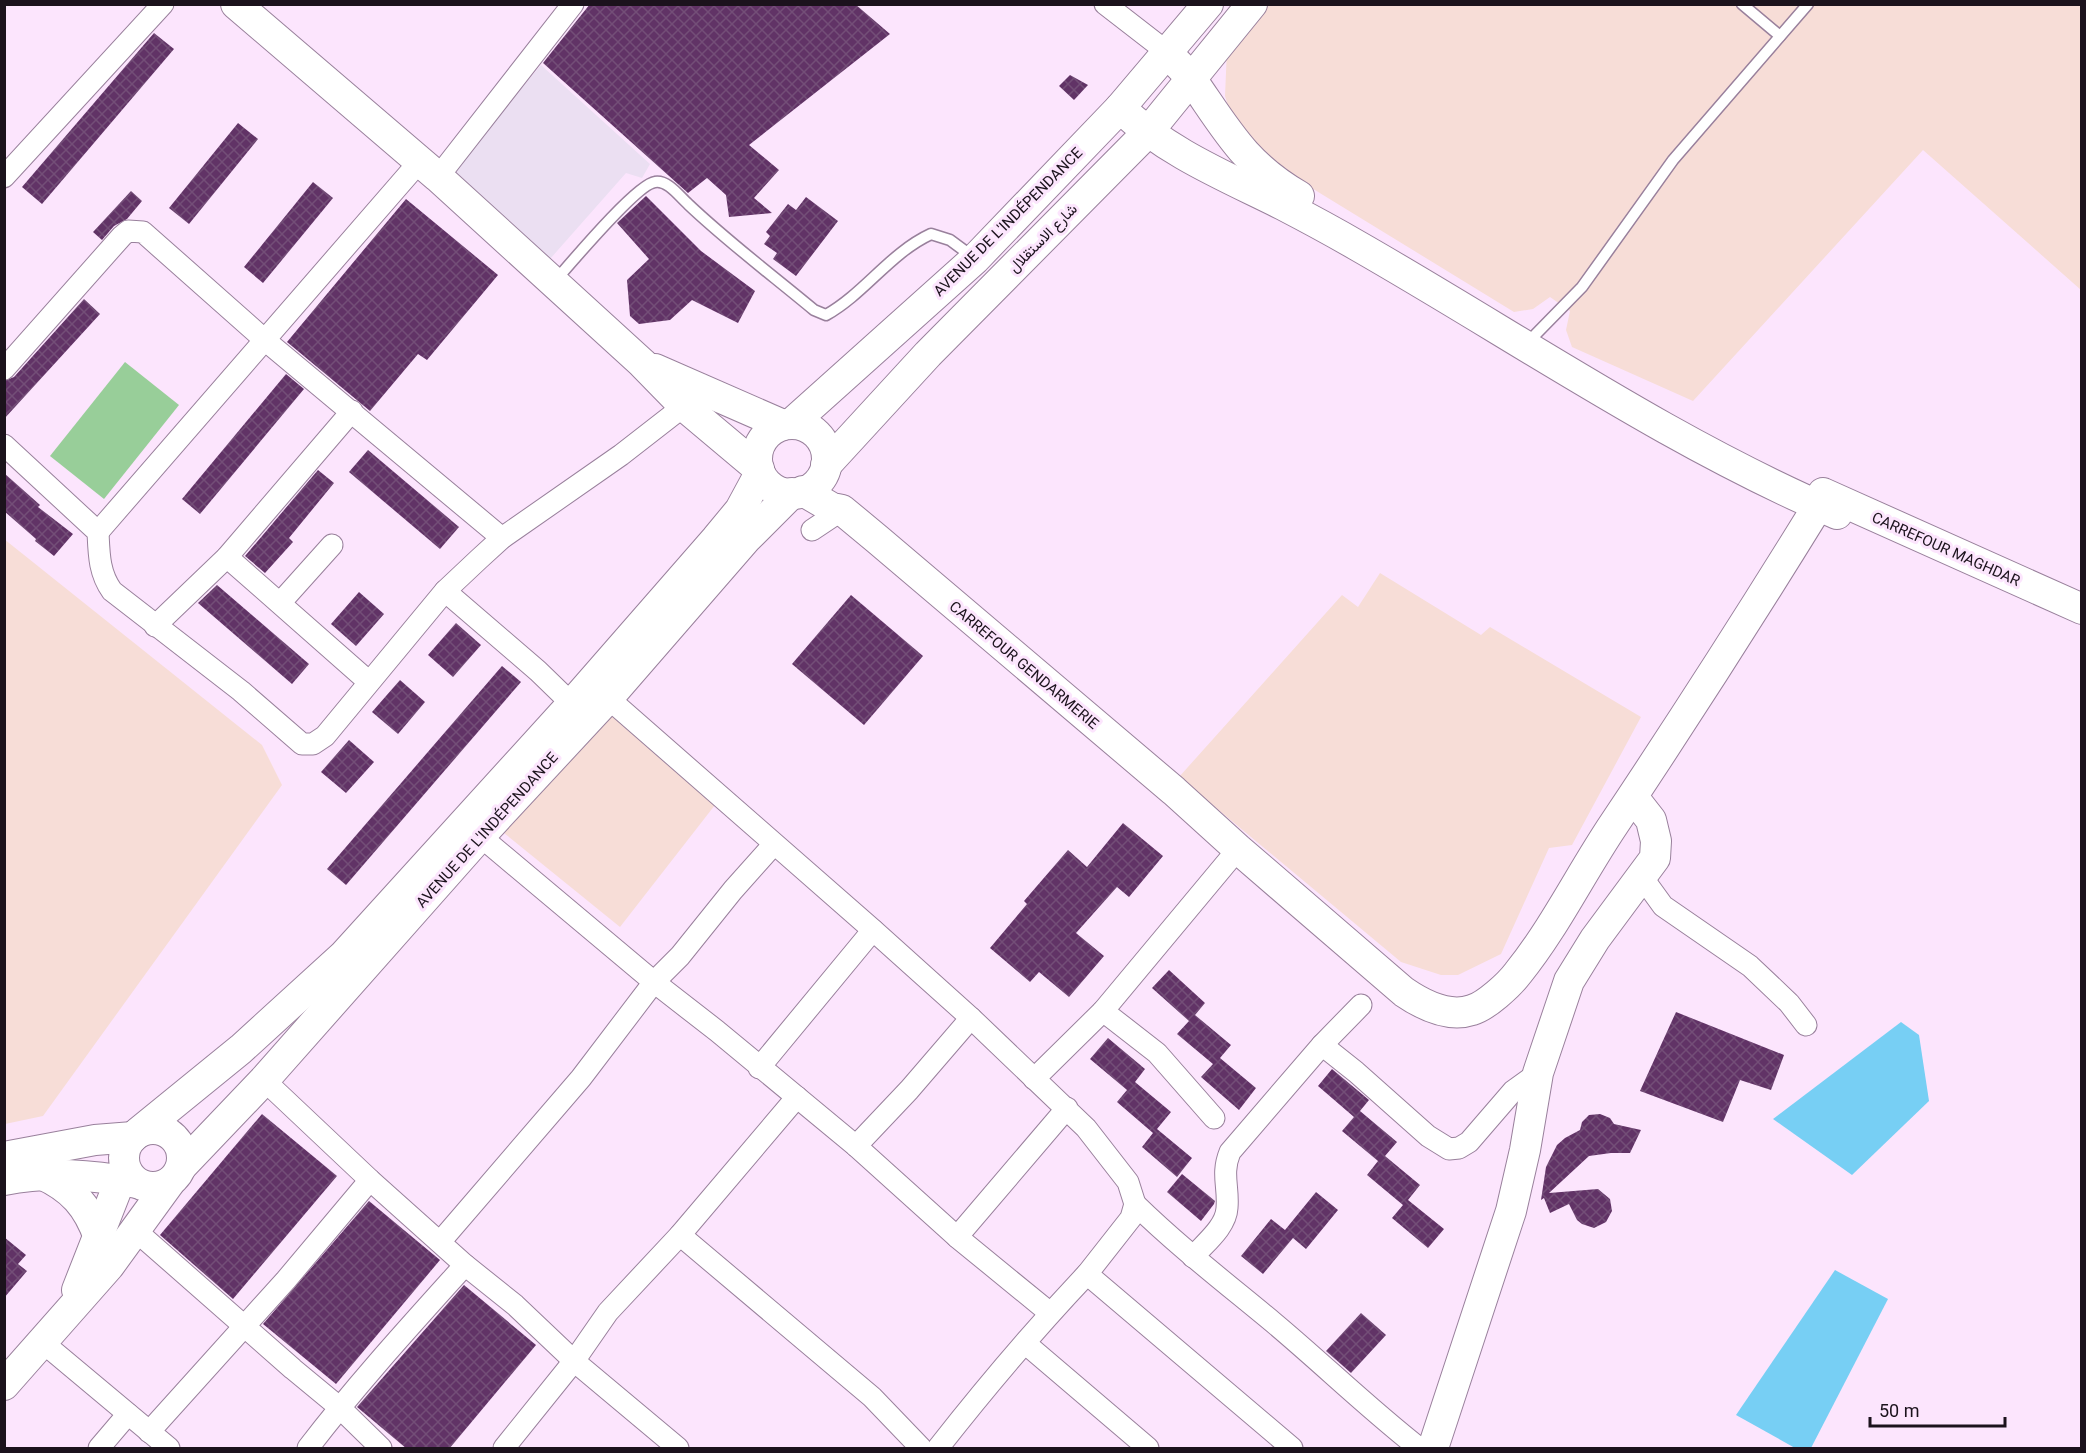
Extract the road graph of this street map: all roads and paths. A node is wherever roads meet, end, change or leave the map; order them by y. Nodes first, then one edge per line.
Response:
1 (163, 4) edge
2 (236, 4) edge
3 (573, 4) edge
4 (1105, 4) edge
5 (1208, 4) edge
6 (1252, 4) edge
7 (1743, 4) edge
8 (1808, 4) edge
9 (1780, 36) junction
10 (1217, 46) junction
11 (1167, 52) junction
12 (1192, 80) junction
13 (1120, 108) junction
14 (1148, 132) junction
15 (1232, 140) junction
16 (8, 167) edge
17 (429, 169) junction
18 (975, 259) junction
19 (554, 282) junction
20 (1535, 335) junction
21 (266, 341) junction
22 (642, 363) junction
23 (4, 369) edge
24 (684, 406) junction
25 (352, 411) junction
26 (787, 424) junction
27 (4, 445) edge
28 (759, 471) junction
29 (811, 480) junction
30 (1821, 499) junction
31 (842, 510) junction
32 (812, 530) dead end
33 (98, 532) junction
34 (502, 538) junction
35 (332, 545) dead end
36 (227, 557) junction
37 (445, 591) junction
38 (280, 603) junction
39 (2082, 609) edge
40 (2082, 621) edge
41 (155, 626) junction
42 (369, 682) junction
43 (608, 698) junction
44 (572, 705) junction
45 (1633, 797) junction
46 (480, 836) junction
47 (774, 844) junction
48 (1238, 849) junction
49 (1642, 878) junction
50 (873, 930) junction
51 (654, 982) junction
52 (1361, 1005) dead end
53 (1103, 1011) junction
54 (970, 1018) junction
55 (1806, 1025) dead end
56 (1322, 1045) junction
57 (759, 1068) junction
58 (1538, 1073) junction
59 (1034, 1079) junction
60 (264, 1080) junction
61 (797, 1098) junction
62 (1067, 1108) junction
63 (1214, 1118) dead end
64 (136, 1135) junction
65 (856, 1146) junction
66 (4, 1157) edge
67 (41, 1174) junction
68 (176, 1174) junction
69 (128, 1177) junction
70 (4, 1180) edge
71 (370, 1180) junction
72 (1136, 1204) junction
73 (136, 1231) junction
74 (680, 1235) junction
75 (957, 1237) junction
76 (99, 1238) junction
77 (440, 1242) junction
78 (1193, 1257) junction
79 (465, 1265) junction
80 (1087, 1274) junction
81 (1050, 1313) junction
82 (64, 1317) junction
83 (245, 1327) junction
84 (41, 1341) junction
85 (1026, 1344) junction
86 (574, 1361) junction
87 (4, 1385) edge
88 (339, 1407) junction
89 (128, 1414) junction
90 (149, 1432) junction
91 (99, 1449) edge
92 (169, 1449) edge
93 (308, 1449) edge
94 (381, 1449) edge
95 (504, 1449) edge
96 (678, 1449) edge
97 (921, 1449) edge
98 (938, 1449) edge
99 (1148, 1449) edge
100 (1292, 1449) edge
101 (1419, 1449) edge
102 (1433, 1449) edge

1 - 16 street
2 - 17 main road
3 - 17 street
4 - 11 street
5 - 11 main road, AVENUE DE L'INDÉPENDANCE
6 - 10 main road, شارع الاستقلال
7 - 9 lane
8 - 9 lane
9 - 20 lane
10 - 12 main road, شارع الاستقلال
10 - 15 main road
11 - 12 main road
11 - 13 main road, AVENUE DE L'INDÉPENDANCE
12 - 14 main road, شارع الاستقلال
12 - 15 main road
13 - 14 main road
13 - 18 main road, AVENUE DE L'INDÉPENDANCE
14 - 29 main road, شارع الاستقلال
14 - 30 main road
15 - 20 main road
17 - 19 main road
17 - 21 street
18 - 19 lane
18 - 26 main road, AVENUE DE L'INDÉPENDANCE
19 - 22 main road
20 - 30 main road
21 - 23 street
21 - 25 street
21 - 33 street
22 - 24 main road
22 - 26 main road
24 - 28 main road
24 - 34 street
25 - 34 street
25 - 36 street
26 - 28 main road
26 - 29 main road
27 - 33 street
28 - 29 main road
28 - 44 main road, AVENUE DE L'INDÉPENDANCE
29 - 31 main road
29 - 43 main road, AVENUE DE L'INDÉPENDANCE
30 - 39 main road, CARREFOUR MAGHDAR
30 - 40 main road
30 - 45 main road, CARREFOUR GENDARMERIE
31 - 32 street
31 - 48 main road, CARREFOUR GENDARMERIE
33 - 41 street
34 - 37 street
35 - 38 street
36 - 38 street
36 - 41 street
37 - 42 street
37 - 44 street
38 - 42 street
41 - 42 street
43 - 46 main road, AVENUE DE L'INDÉPENDANCE
43 - 47 street
44 - 64 main road, AVENUE DE L'INDÉPENDANCE
45 - 48 main road, CARREFOUR GENDARMERIE
45 - 49 main road
46 - 51 street
46 - 60 main road, AVENUE DE L'INDÉPENDANCE
47 - 50 street
47 - 51 street
48 - 53 street
49 - 55 street
49 - 58 main road
50 - 54 street
50 - 57 street
51 - 57 street
51 - 77 street
52 - 56 street
53 - 59 street
53 - 63 street
54 - 59 street
54 - 65 street
56 - 58 street
56 - 78 street
57 - 61 street
58 - 102 main road
59 - 62 street
60 - 68 main road, AVENUE DE L'INDÉPENDANCE
60 - 71 street
61 - 65 street
61 - 74 street
62 - 72 street
62 - 75 street
64 - 66 main road
64 - 68 main road
64 - 69 main road
65 - 75 street
67 - 69 main road
67 - 70 main road
67 - 76 main road
68 - 69 main road
68 - 73 main road, AVENUE DE L'INDÉPENDANCE
69 - 76 main road, AVENUE DE L'INDÉPENDANCE
71 - 77 street
71 - 83 street
72 - 78 street
72 - 80 street
73 - 82 main road, AVENUE DE L'INDÉPENDANCE
73 - 83 street
74 - 86 street
74 - 97 street
75 - 81 street
76 - 82 main road, AVENUE DE L'INDÉPENDANCE
77 - 79 street
78 - 101 street
79 - 86 street
79 - 88 street
80 - 81 street
80 - 100 street
81 - 85 street
82 - 84 main road, AVENUE DE L'INDÉPENDANCE
83 - 88 street
83 - 90 street
84 - 87 main road, AVENUE DE L'INDÉPENDANCE
84 - 89 street
85 - 98 street
85 - 99 street
86 - 95 street
86 - 96 street
88 - 93 street
88 - 94 street
89 - 90 street
89 - 91 street
90 - 92 street

